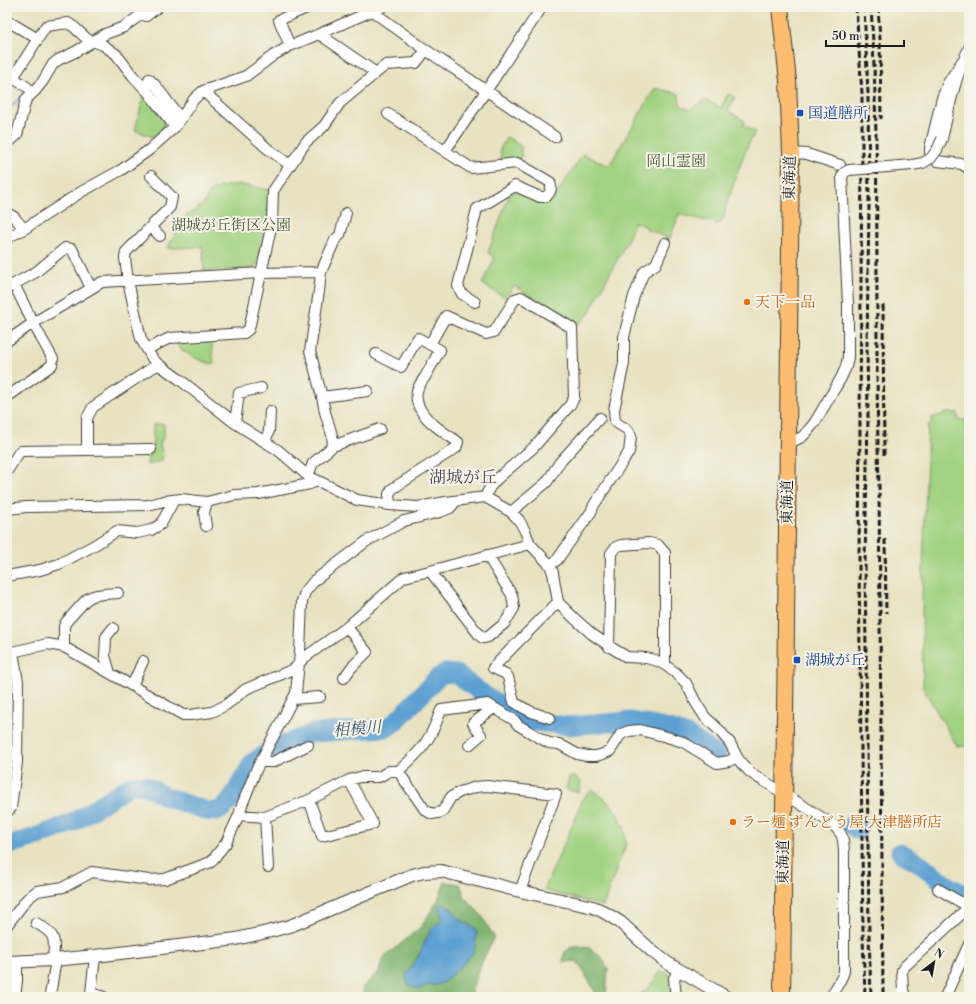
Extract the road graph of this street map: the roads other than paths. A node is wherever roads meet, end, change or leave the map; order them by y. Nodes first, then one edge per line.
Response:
1 (158, 7) edge
2 (309, 7) edge
3 (382, 7) edge
4 (542, 7) edge
5 (780, 7) edge
6 (371, 9) edge
7 (11, 23) dead end
8 (319, 34) junction
9 (38, 39) junction
10 (93, 42) junction
11 (290, 46) junction
12 (969, 48) edge
13 (426, 50) junction
14 (963, 60) junction
15 (376, 73) junction
16 (149, 79) dead end
17 (27, 87) dead end
18 (203, 91) junction
19 (486, 91) junction
20 (388, 114) dead end
21 (178, 123) junction
22 (555, 137) dead end
23 (7, 144) edge
24 (445, 151) junction
25 (791, 153) junction
26 (290, 165) junction
27 (840, 165) dead end
28 (969, 169) edge
29 (151, 176) dead end
30 (7, 213) edge
31 (346, 213) dead end
32 (151, 227) junction
33 (24, 229) junction
34 (160, 236) dead end
35 (7, 238) edge
36 (666, 243) dead end
37 (321, 272) junction
38 (261, 273) junction
39 (128, 281) junction
40 (11, 286) edge
41 (91, 288) junction
42 (475, 302) dead end
43 (33, 323) junction
44 (7, 341) edge
45 (430, 344) junction
46 (147, 349) junction
47 (376, 354) dead end
48 (158, 364) junction
49 (261, 388) dead end
50 (368, 391) dead end
51 (7, 397) edge
52 (322, 397) junction
53 (270, 411) dead end
54 (600, 418) dead end
55 (235, 423) junction
56 (380, 429) dead end
57 (265, 442) junction
58 (787, 444) junction
59 (333, 446) junction
60 (87, 449) junction
61 (151, 450) dead end
62 (7, 471) edge
63 (312, 478) junction
64 (485, 497) junction
65 (174, 500) junction
66 (456, 501) junction
67 (207, 502) junction
68 (390, 505) junction
69 (7, 509) edge
70 (510, 512) junction
71 (206, 526) dead end
72 (530, 544) junction
73 (487, 555) junction
74 (550, 565) junction
75 (430, 571) junction
76 (7, 576) edge
77 (118, 593) dead end
78 (558, 602) junction
79 (347, 627) junction
80 (113, 628) dead end
81 (64, 647) junction
82 (609, 647) junction
83 (10, 653) edge
84 (142, 661) dead end
85 (299, 663) junction
86 (665, 665) junction
87 (110, 673) junction
88 (344, 678) dead end
89 (132, 686) junction
90 (320, 697) dead end
91 (293, 699) junction
92 (494, 708) junction
93 (550, 718) dead end
94 (308, 745) dead end
95 (469, 745) dead end
96 (737, 757) junction
97 (262, 761) junction
98 (398, 771) junction
99 (349, 780) junction
100 (784, 794) junction
101 (309, 800) junction
102 (7, 812) edge
103 (240, 815) junction
104 (265, 816) junction
105 (268, 867) dead end
106 (938, 888) dead end
107 (520, 891) junction
108 (969, 907) edge
109 (36, 923) dead end
110 (7, 925) edge
111 (969, 944) edge
112 (94, 956) junction
113 (54, 960) junction
114 (12, 962) edge
115 (679, 970) junction
116 (50, 995) dead end
117 (15, 997) edge
118 (104, 997) edge
119 (676, 997) edge
120 (726, 997) edge
121 (782, 997) edge
122 (831, 997) edge
123 (906, 997) edge
124 (945, 997) edge

1 - 10 street
2 - 11 street
3 - 6 street
4 - 19 street
5 - 25 highway, 東海道
6 - 8 street
6 - 13 street
7 - 9 street
8 - 11 street
8 - 15 street
9 - 10 street
9 - 17 street
10 - 21 street
10 - 23 street
11 - 18 street
12 - 14 street
13 - 15 street
13 - 19 street
14 - 28 street
14 - 58 street, bridge
15 - 26 street
16 - 21 street
18 - 21 street
18 - 26 street
19 - 22 street
19 - 24 street
20 - 24 street
21 - 33 street
24 - 42 street
25 - 27 street
25 - 58 highway, 東海道
26 - 38 street
29 - 32 street
30 - 33 street
31 - 37 street
32 - 34 street
32 - 39 street
33 - 35 street
36 - 74 street
37 - 38 street
37 - 52 street
38 - 39 street
38 - 46 street
39 - 41 street
39 - 46 street
40 - 41 street
40 - 43 street
41 - 43 street
43 - 44 street
43 - 51 street
45 - 47 street
45 - 64 street
45 - 68 street
46 - 48 street
48 - 55 street
48 - 60 street
49 - 55 street
50 - 52 street
52 - 59 street
53 - 57 street
54 - 70 street
55 - 57 street
56 - 59 street
57 - 63 street
58 - 100 highway, 東海道
59 - 63 street
60 - 61 street
60 - 62 street
63 - 67 street
63 - 68 street
64 - 66 street
64 - 70 street
65 - 67 street
65 - 69 street
65 - 76 street
66 - 68 street
66 - 85 street
67 - 71 street
70 - 72 street
72 - 73 street
72 - 74 street
73 - 75 street
73 - 75 street
74 - 78 street
75 - 79 street
77 - 81 street
78 - 82 street
78 - 93 street
79 - 85 street
79 - 88 street
80 - 87 street
81 - 83 street
81 - 87 street
82 - 86 street
82 - 86 street
83 - 102 street
84 - 89 street
85 - 89 street
85 - 91 street
86 - 96 street
87 - 89 street
90 - 91 street
91 - 97 street
92 - 95 street
92 - 96 street
92 - 98 street
94 - 97 street
96 - 100 street
97 - 103 street
98 - 99 street
98 - 107 street
99 - 101 street
99 - 101 street
100 - 121 highway, 東海道
100 - 122 street
101 - 104 street
103 - 104 street
103 - 110 street
104 - 105 street
106 - 108 street
107 - 112 street
107 - 115 street
108 - 123 street
109 - 113 street
111 - 124 street
112 - 113 street
112 - 118 street
113 - 114 street
113 - 116 street
114 - 117 street
115 - 119 street
115 - 120 street

